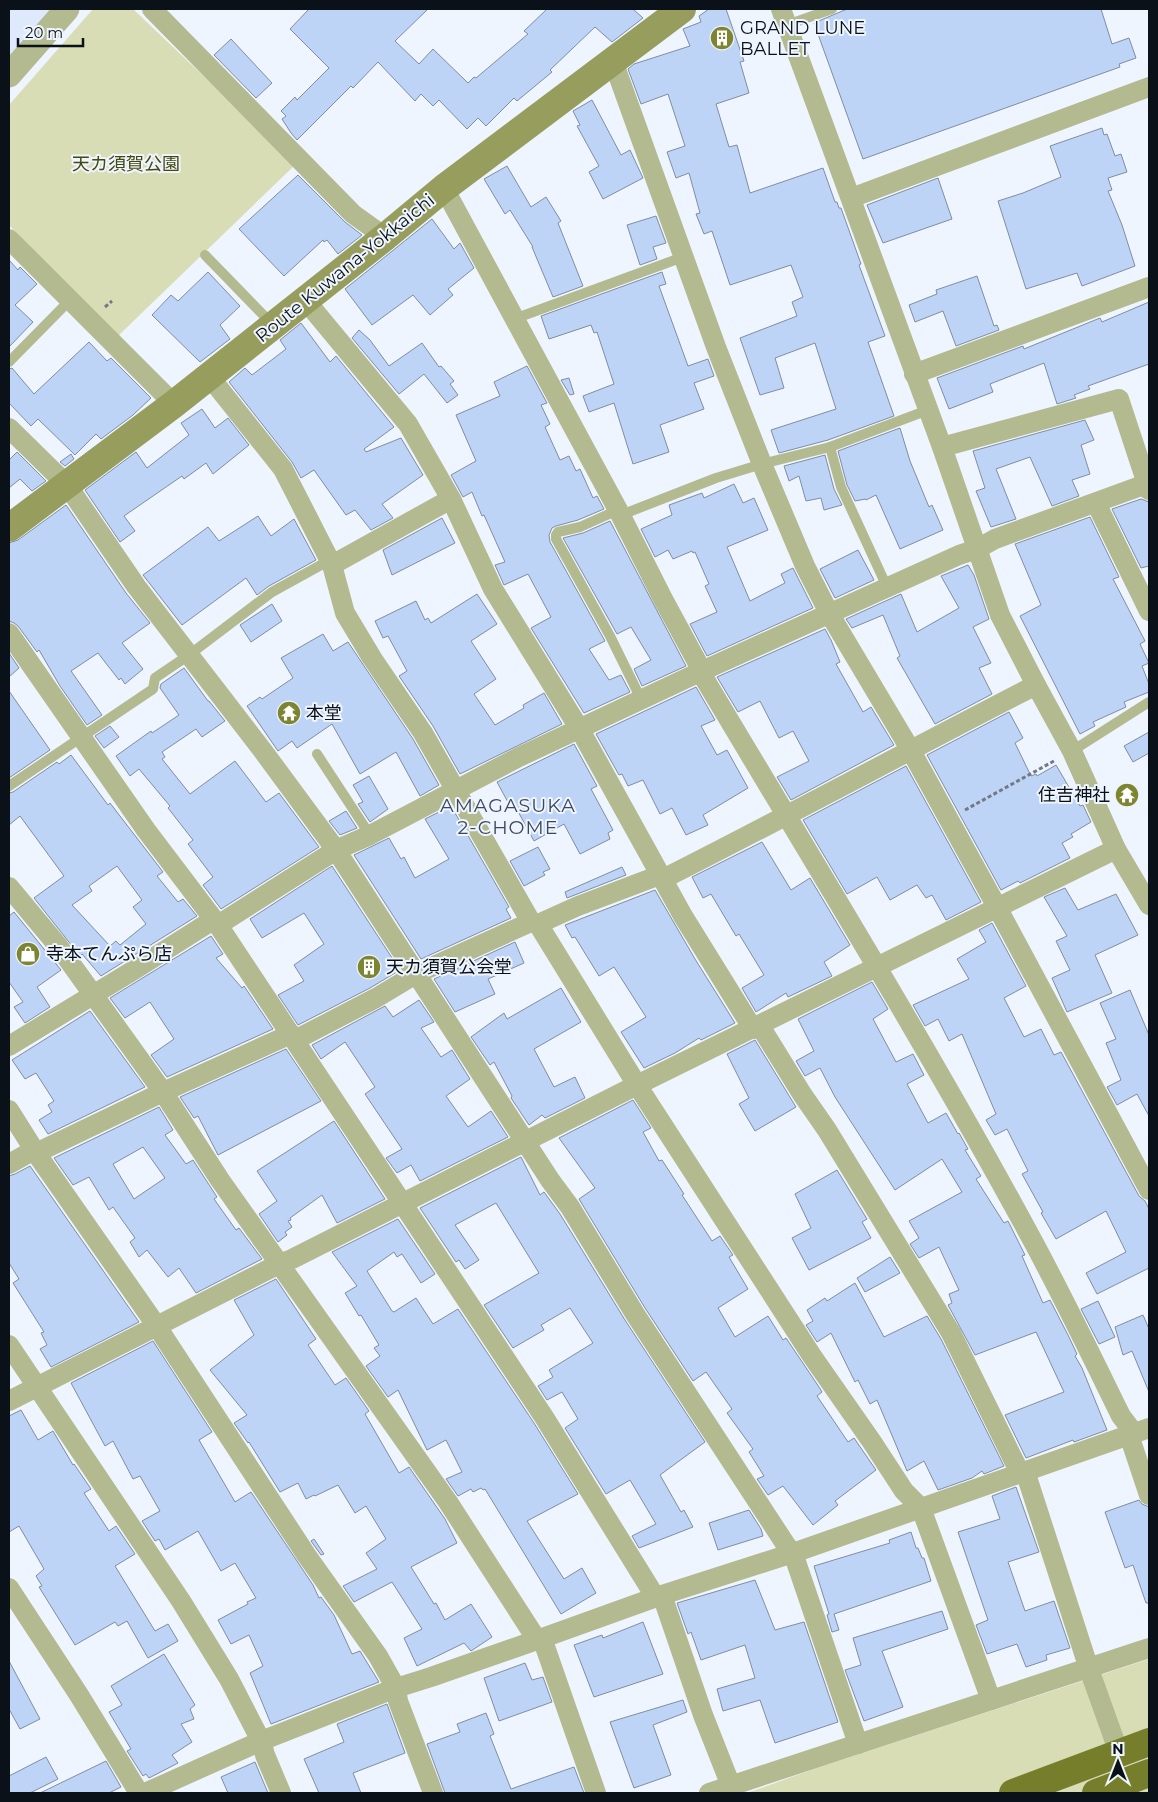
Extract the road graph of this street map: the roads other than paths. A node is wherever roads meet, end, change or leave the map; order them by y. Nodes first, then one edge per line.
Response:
1 (67, 9) edge
2 (152, 9) edge
3 (681, 9) edge
4 (832, 9) edge
5 (784, 17) edge
6 (613, 61) junction
7 (9, 75) edge
8 (1149, 87) edge
9 (444, 188) junction
10 (850, 198) junction
11 (385, 237) junction
12 (9, 239) edge
13 (205, 255) dead end
14 (684, 257) junction
15 (1149, 287) edge
16 (306, 300) junction
17 (70, 301) junction
18 (514, 319) junction
19 (274, 326) junction
20 (9, 362) edge
21 (914, 374) junction
22 (209, 376) junction
23 (174, 404) junction
24 (928, 410) junction
25 (9, 428) edge
26 (830, 447) junction
27 (942, 447) junction
28 (762, 464) junction
29 (66, 485) junction
30 (1148, 486) edge
31 (451, 499) junction
32 (1096, 502) junction
33 (620, 513) junction
34 (9, 528) edge
35 (977, 549) junction
36 (331, 563) junction
37 (887, 588) junction
38 (1149, 611) edge
39 (830, 613) junction
40 (9, 633) edge
41 (188, 656) junction
42 (699, 672) junction
43 (1036, 685) junction
44 (641, 699) junction
45 (1149, 702) edge
46 (579, 728) junction
47 (82, 737) junction
48 (910, 750) junction
49 (1072, 750) junction
50 (317, 754) dead end
51 (9, 786) edge
52 (456, 790) junction
53 (786, 817) junction
54 (370, 835) junction
55 (1116, 849) junction
56 (336, 850) junction
57 (661, 877) junction
58 (9, 887) edge
59 (1149, 905) edge
60 (997, 907) junction
61 (216, 922) junction
62 (535, 923) junction
63 (878, 966) junction
64 (416, 974) junction
65 (93, 994) junction
66 (756, 1027) junction
67 (293, 1037) junction
68 (9, 1046) edge
69 (637, 1085) junction
70 (163, 1092) junction
71 (9, 1110) edge
72 (526, 1141) junction
73 (35, 1151) junction
74 (9, 1164) edge
75 (1149, 1190) edge
76 (403, 1204) junction
77 (279, 1264) junction
78 (156, 1326) junction
79 (9, 1345) edge
80 (38, 1387) junction
81 (9, 1401) edge
82 (1137, 1432) edge
83 (1022, 1472) junction
84 (1149, 1495) edge
85 (921, 1508) junction
86 (793, 1553) junction
87 (9, 1588) edge
88 (659, 1596) junction
89 (540, 1639) junction
90 (1149, 1648) edge
91 (1089, 1668) junction
92 (396, 1688) junction
93 (991, 1700) junction
94 (261, 1741) junction
95 (1149, 1742) edge
96 (858, 1744) junction
97 (1119, 1754) junction
98 (1149, 1772) edge
99 (731, 1786) junction
100 (139, 1793) edge
101 (146, 1793) edge
102 (282, 1793) edge
103 (434, 1793) edge
104 (596, 1793) edge
105 (709, 1793) edge
106 (1013, 1793) edge
107 (1096, 1793) edge

1 - 7 street
2 - 11 street
3 - 6 main road, Route Kuwana-Yokkaichi
4 - 5 lane
5 - 10 street
6 - 9 main road, Route Kuwana-Yokkaichi
6 - 14 street
8 - 10 street
9 - 11 main road, Route Kuwana-Yokkaichi
9 - 18 street
10 - 21 street
11 - 16 main road, Route Kuwana-Yokkaichi
12 - 17 street
13 - 19 lane
14 - 18 lane
14 - 28 street
15 - 21 street
16 - 19 main road, Route Kuwana-Yokkaichi
16 - 31 street
17 - 20 lane
17 - 23 street
18 - 33 street
19 - 22 main road, Route Kuwana-Yokkaichi
21 - 24 street
22 - 23 main road, Route Kuwana-Yokkaichi
22 - 36 street
23 - 29 main road, Route Kuwana-Yokkaichi
24 - 26 lane
24 - 27 street
25 - 29 street
26 - 28 lane
26 - 37 lane
27 - 30 street
27 - 35 street
28 - 33 lane
28 - 39 street
29 - 34 main road, Route Kuwana-Yokkaichi
29 - 41 street
30 - 32 street
31 - 36 street
31 - 46 street
32 - 35 street
32 - 38 street
33 - 42 street
33 - 44 lane
35 - 37 street
35 - 43 street
36 - 41 lane
36 - 52 street
37 - 39 street
39 - 42 street
39 - 48 street
40 - 47 street
41 - 47 lane
41 - 56 street
42 - 44 street
42 - 53 street
43 - 48 street
43 - 49 street
44 - 46 street
45 - 49 lane
46 - 52 street
46 - 57 street
47 - 51 lane
47 - 61 street
48 - 53 street
48 - 60 street
49 - 55 street
50 - 54 lane
52 - 54 street
52 - 62 street
53 - 57 street
53 - 63 street
54 - 56 street
55 - 59 street
55 - 60 street
56 - 61 street
56 - 64 street
57 - 62 street
57 - 66 street
58 - 65 street
60 - 63 street
60 - 75 street
61 - 65 street
61 - 67 street
62 - 64 street
62 - 69 street
63 - 66 street
63 - 82 street
64 - 67 street
64 - 72 street
65 - 68 street
65 - 70 street
66 - 69 street
66 - 83 street
67 - 70 street
67 - 76 street
69 - 72 street
69 - 85 street
70 - 73 street
70 - 77 street
71 - 73 street
72 - 76 street
72 - 86 street
73 - 74 street
73 - 78 street
76 - 77 street
76 - 88 street
77 - 78 street
77 - 89 street
78 - 80 street
78 - 92 street
79 - 80 street
80 - 81 street
80 - 94 street
82 - 83 street
82 - 84 street
83 - 85 street
83 - 91 street
85 - 86 street
85 - 93 street
86 - 88 street
86 - 96 street
87 - 100 street
88 - 89 street
88 - 99 street
89 - 92 street
89 - 104 street
90 - 91 street
91 - 93 street
91 - 97 street
92 - 94 street
92 - 103 street
93 - 96 street
94 - 101 street
94 - 102 street
95 - 97 highway
96 - 99 street
97 - 106 highway
98 - 107 highway
99 - 105 street

